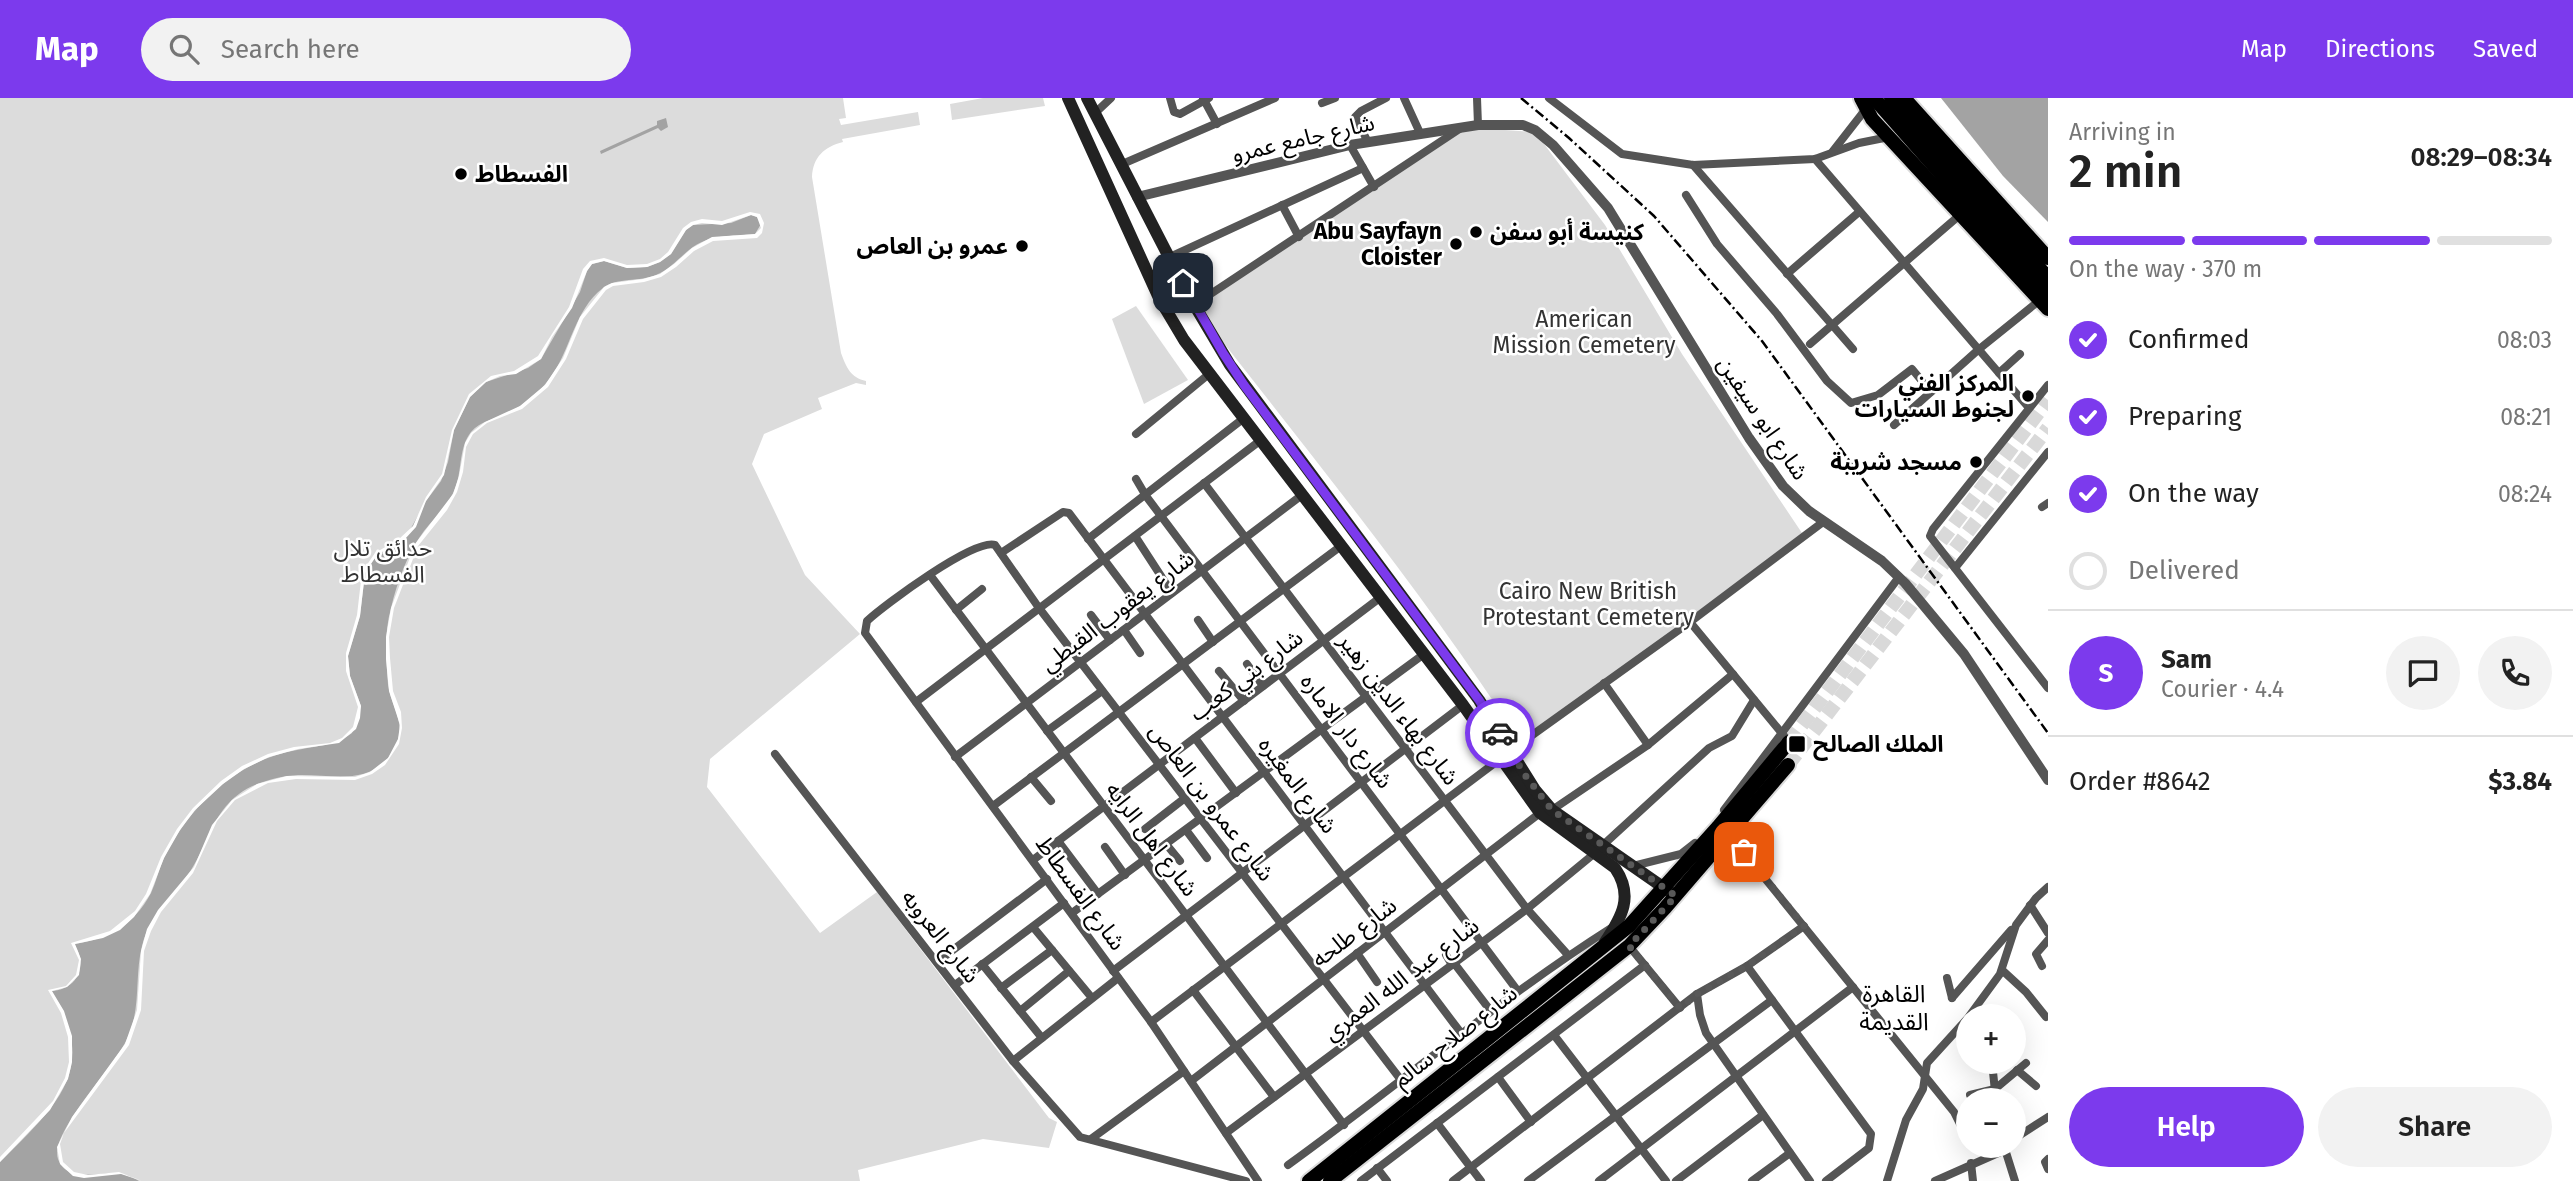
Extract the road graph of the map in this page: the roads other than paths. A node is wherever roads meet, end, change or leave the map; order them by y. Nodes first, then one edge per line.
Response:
1 (1068, 98) edge
2 (1087, 98) edge
3 (1111, 98) edge
4 (1170, 98) edge
5 (1275, 98) edge
6 (1335, 98) edge
7 (1386, 98) edge
8 (1404, 98) edge
9 (1477, 98) edge
10 (1549, 98) edge
11 (1891, 98) edge
12 (1904, 98) edge
13 (1205, 99) edge
14 (1867, 102) edge
15 (1322, 103) dead end
16 (1094, 114) junction
17 (1217, 124) junction
18 (1478, 125) junction
19 (1463, 127) junction
20 (1420, 133) junction
21 (1889, 137) junction
22 (1368, 142) junction
23 (1350, 145) junction
24 (1832, 152) junction
25 (1815, 159) junction
26 (1120, 165) junction
27 (1693, 165) junction
28 (1363, 167) junction
29 (1374, 187) junction
30 (1686, 195) dead end
31 (1137, 197) junction
32 (1282, 205) junction
33 (1859, 212) junction
34 (1961, 214) junction
35 (1299, 237) junction
36 (1170, 257) junction
37 (2048, 258) edge
38 (1903, 263) junction
39 (1787, 274) junction
40 (2048, 278) edge
41 (1192, 300) junction
42 (2046, 301) edge
43 (1165, 308) junction
44 (1832, 324) junction
45 (1810, 344) dead end
46 (1853, 349) dead end
47 (1978, 350) junction
48 (2020, 354) dead end
49 (1209, 373) junction
50 (1999, 373) junction
51 (2048, 385) edge
52 (1931, 392) junction
53 (2029, 408) junction
54 (1244, 418) junction
55 (1894, 425) dead end
56 (1136, 434) dead end
57 (1261, 440) junction
58 (2048, 452) edge
59 (1136, 479) dead end
60 (1204, 483) junction
61 (1303, 495) junction
62 (1146, 496) junction
63 (1161, 516) junction
64 (1823, 522) junction
65 (1135, 536) junction
66 (1246, 538) junction
67 (1088, 539) junction
68 (1342, 546) junction
69 (1001, 554) junction
70 (1105, 561) junction
71 (1955, 568) junction
72 (1202, 570) junction
73 (930, 575) junction
74 (1899, 577) junction
75 (982, 589) dead end
76 (1284, 589) junction
77 (1172, 593) junction
78 (1381, 597) junction
79 (1039, 608) junction
80 (956, 610) junction
81 (1144, 614) junction
82 (1091, 615) dead end
83 (1198, 620) dead end
84 (1240, 621) junction
85 (1690, 622) junction
86 (1124, 630) junction
87 (1110, 640) junction
88 (1324, 641) junction
89 (1213, 642) junction
90 (985, 649) junction
91 (1140, 653) dead end
92 (1424, 654) junction
93 (1081, 662) junction
94 (1247, 664) dead end
95 (1182, 665) junction
96 (1219, 671) dead end
97 (1280, 674) junction
98 (1733, 674) junction
99 (1604, 683) junction
100 (1263, 686) junction
101 (2048, 688) edge
102 (1102, 691) junction
103 (1366, 697) junction
104 (1754, 700) junction
105 (1244, 701) junction
106 (916, 702) junction
107 (1026, 704) junction
108 (1463, 705) junction
109 (1119, 712) junction
110 (1222, 717) junction
111 (1322, 730) junction
112 (1047, 732) junction
113 (1195, 738) junction
114 (1785, 738) junction
115 (1648, 745) junction
116 (1406, 750) junction
117 (1063, 753) junction
118 (775, 754) dead end
119 (1505, 755) junction
120 (955, 757) junction
121 (1159, 765) junction
122 (1788, 765) tunnel mouth
123 (1264, 772) junction
124 (1031, 777) junction
125 (2048, 780) edge
126 (1362, 783) junction
127 (1236, 793) junction
128 (1185, 798) junction
129 (1444, 800) junction
130 (1051, 801) dead end
131 (993, 806) junction
132 (1104, 807) junction
133 (1546, 811) junction
134 (1201, 819) junction
135 (1304, 826) junction
136 (1720, 828) junction
137 (1145, 829) dead end
138 (1185, 830) junction
139 (1400, 834) junction
140 (1058, 841) junction
141 (1166, 844) junction
142 (1105, 847) dead end
143 (1599, 850) junction
144 (1486, 855) junction
145 (1207, 858) dead end
146 (1033, 860) junction
147 (1144, 860) junction
148 (1180, 861) dead end
149 (1632, 866) junction
150 (1242, 873) junction
151 (1125, 875) junction
152 (1343, 877) junction
153 (1047, 879) junction
154 (2048, 887) edge
155 (1441, 889) junction
156 (1670, 892) junction
157 (1098, 894) junction
158 (1064, 902) junction
159 (2030, 905) junction
160 (1527, 909) junction
161 (1072, 914) junction
162 (1186, 916) junction
163 (1281, 924) junction
164 (2015, 925) junction
165 (1804, 926) junction
166 (1033, 927) junction
167 (1385, 932) junction
168 (1628, 933) junction
169 (2048, 933) edge
170 (2048, 940) edge
171 (1482, 943) junction
172 (1052, 950) junction
173 (1357, 953) junction
174 (1446, 955) dead end
175 (1567, 956) junction
176 (937, 962) junction
177 (982, 964) junction
178 (1453, 964) junction
179 (1645, 965) junction
180 (1747, 966) junction
181 (2042, 966) dead end
182 (1224, 967) junction
183 (2002, 970) junction
184 (1069, 971) junction
185 (1116, 974) junction
186 (1947, 978) dead end
187 (1324, 979) junction
188 (1377, 982) dead end
189 (955, 985) junction
190 (1425, 985) junction
191 (1853, 986) junction
192 (1002, 988) junction
193 (1194, 990) junction
194 (1517, 990) junction
195 (1697, 994) junction
196 (1092, 998) junction
197 (1772, 1000) junction
198 (1979, 1004) edge
199 (1680, 1008) junction
200 (1490, 1010) junction
201 (1020, 1011) junction
202 (2046, 1017) dead end
203 (1151, 1022) junction
204 (1267, 1023) junction
205 (1363, 1031) junction
206 (1794, 1031) junction
207 (1461, 1033) junction
208 (1956, 1033) edge
209 (1554, 1035) junction
210 (1042, 1038) junction
211 (1713, 1043) junction
212 (1235, 1047) junction
213 (1013, 1061) junction
214 (1184, 1071) junction
215 (1305, 1074) junction
216 (2012, 1074) edge
217 (2022, 1074) edge
218 (1735, 1075) junction
219 (1924, 1075) junction
220 (1498, 1077) junction
221 (1588, 1079) junction
222 (1401, 1080) junction
223 (1191, 1081) junction
224 (2036, 1086) dead end
225 (1996, 1088) edge
226 (1274, 1097) junction
227 (1616, 1115) junction
228 (1763, 1115) junction
229 (1956, 1116) edge
230 (2048, 1117) edge
231 (1531, 1122) junction
232 (1437, 1123) junction
233 (1344, 1125) junction
234 (2026, 1131) edge
235 (1226, 1133) junction
236 (1091, 1139) junction
237 (1641, 1148) junction
238 (1790, 1153) junction
239 (1982, 1158) edge
240 (2007, 1158) edge
241 (2048, 1159) edge
242 (1971, 1163) junction
243 (1288, 1165) dead end
244 (1377, 1168) junction
245 (1471, 1168) junction
246 (2048, 1169) edge
247 (1246, 1181) edge
248 (1258, 1181) edge
249 (1309, 1181) edge
250 (1330, 1181) edge
251 (1361, 1181) edge
252 (1387, 1181) edge
253 (1453, 1181) edge
254 (1481, 1181) edge
255 (1528, 1181) edge
256 (1599, 1181) edge
257 (1666, 1181) edge
258 (1676, 1181) edge
259 (1752, 1181) edge
260 (1810, 1181) edge
261 (1826, 1181) edge
262 (1887, 1181) edge
263 (1935, 1181) edge
264 (1973, 1181) edge
265 (2015, 1181) edge

1 - 43 main road
2 - 16 main road
3 - 16 street
4 - 13 street
5 - 17 street
6 - 15 street
7 - 22 street
8 - 20 street
9 - 18 street
10 - 27 street
11 - 40 highway
12 - 37 highway
13 - 17 street
14 - 21 highway
14 - 24 street
14 - 42 highway
16 - 26 main road
17 - 26 street
18 - 19 street, شارع جامع عمرو
18 - 64 street, شارع ابو سيفين
19 - 20 street, شارع جامع عمرو
19 - 29 street
20 - 22 street, شارع جامع عمرو
21 - 24 street
21 - 34 highway
22 - 23 street, شارع جامع عمرو
23 - 28 street
23 - 31 street, شارع جامع عمرو
24 - 25 street
25 - 27 street
25 - 33 street
26 - 31 main road
27 - 39 street
28 - 29 street
28 - 32 street
29 - 35 street
30 - 52 street
31 - 36 main road
32 - 35 street
32 - 36 street
33 - 38 street
33 - 39 street
34 - 38 street
34 - 42 highway
35 - 41 street
36 - 41 main road
38 - 44 street
38 - 47 street
39 - 44 street
41 - 43 main road
41 - 119 main road
42 - 47 street
43 - 49 main road
44 - 45 street
44 - 46 street
47 - 50 street
47 - 52 street
48 - 50 street
49 - 54 main road
49 - 56 street
50 - 53 street
51 - 53 street
52 - 55 street
53 - 71 street
54 - 57 main road
54 - 62 street
57 - 60 street
57 - 61 main road
58 - 71 street
59 - 62 street, شارع دار الاماره
60 - 63 street
60 - 66 street, شارع بهاء الدين زهير
61 - 66 street, شارع يعقوب القبطي
61 - 68 main road
62 - 63 street, شارع دار الاماره
62 - 67 street
63 - 65 street
63 - 72 street, شارع دار الاماره
64 - 74 street, شارع ابو سيفين
64 - 85 street
65 - 70 street
65 - 77 street
66 - 72 street, شارع يعقوب القبطي
66 - 76 street, شارع بهاء الدين زهير
67 - 69 street, شارع المغيره
67 - 70 street, شارع المغيره
68 - 76 street
68 - 78 main road
69 - 73 street, شارع عمرو بن العاص
69 - 79 street, شارع عمرو بن العاص
70 - 79 street
70 - 81 street, شارع المغيره
71 - 101 street
72 - 77 street, شارع يعقوب القبطي
72 - 84 street, شارع دار الاماره
73 - 80 street, شارع اهل الرايه
73 - 106 street, شارع الفسطاط
74 - 114 street
74 - 125 street, شارع ابو سيفين
75 - 80 street
76 - 84 street
76 - 88 street, شارع بهاء الدين زهير
77 - 81 street, شارع يعقوب القبطي
78 - 88 street, شارع بني كعب
78 - 92 main road
79 - 90 street
79 - 93 street, شارع عمرو بن العاص
80 - 90 street, شارع اهل الرايه
81 - 86 street, شارع يعقوب القبطي
81 - 95 street, شارع المغيره
82 - 87 street
83 - 89 street
84 - 89 street
84 - 97 street, شارع دار الاماره
85 - 98 street
85 - 99 street
86 - 87 street, شارع يعقوب القبطي
86 - 91 street
87 - 93 street, شارع يعقوب القبطي
88 - 97 street, شارع بني كعب
88 - 103 street, شارع بهاء الدين زهير
89 - 95 street
90 - 106 street
90 - 107 street, شارع اهل الرايه
92 - 103 street
92 - 108 main road
93 - 102 street, شارع عمرو بن العاص
93 - 107 street, شارع يعقوب القبطي
94 - 100 street
95 - 109 street
95 - 110 street, شارع المغيره
96 - 105 street
97 - 100 street, شارع بني كعب
97 - 111 street, شارع دار الاماره
98 - 104 street
98 - 115 street, شارع طلحه
99 - 115 street
99 - 119 street
100 - 105 street, شارع بني كعب
102 - 109 street, شارع عمرو بن العاص
102 - 112 street
103 - 111 street
103 - 116 street, شارع بهاء الدين زهير
104 - 114 street
104 - 143 street, شارع عبد الله العمري
105 - 110 street, شارع بني كعب
106 - 120 street, شارع الفسطاط
107 - 112 street, شارع اهل الرايه
107 - 120 street, شارع يعقوب القبطي
108 - 116 street
108 - 119 main road
109 - 117 street
109 - 121 street, شارع عمرو بن العاص
110 - 113 street, شارع بني كعب
110 - 123 street, شارع المغيره
111 - 123 street
111 - 126 street, شارع دار الاماره
112 - 117 street, شارع اهل الرايه
113 - 121 street, شارع بني كعب
113 - 127 street
114 - 136 highway
115 - 133 street, شارع طلحه
116 - 126 street
116 - 129 street, شارع بهاء الدين زهير
117 - 124 street
117 - 132 street, شارع اهل الرايه
118 - 176 street, شارع العروبه
119 - 129 street
119 - 133 main road
120 - 131 street, شارع الفسطاط
121 - 128 street, شارع عمرو بن العاص
121 - 132 street, شارع بني كعب
122 - 136 highway
123 - 127 street
123 - 135 street, شارع المغيره
124 - 130 street
124 - 131 street
126 - 135 street
126 - 139 street, شارع دار الاماره
127 - 134 street
128 - 134 street, شارع عمرو بن العاص
128 - 137 street
129 - 139 street
129 - 144 street, شارع بهاء الدين زهير
131 - 146 street, شارع الفسطاط
132 - 140 street, شارع بني كعب
132 - 147 street, شارع اهل الرايه
133 - 143 main road
133 - 144 street, شارع طلحه
134 - 138 street
134 - 150 street, شارع عمرو بن العاص
135 - 150 street
135 - 152 street, شارع المغيره
136 - 149 street
136 - 156 highway
136 - 165 street
138 - 141 street
138 - 145 street
139 - 152 street
139 - 155 street, شارع دار الاماره
140 - 146 street, شارع بني كعب
140 - 157 street
141 - 147 street
141 - 148 street
142 - 151 street
143 - 149 main road
143 - 160 street, شارع عبد الله العمري
143 - 168 main road
144 - 155 street, شارع طلحه
144 - 160 street, شارع بهاء الدين زهير
146 - 153 street, شارع الفسطاط
147 - 151 street
147 - 162 street, شارع اهل الرايه
149 - 156 main road
150 - 162 street
150 - 163 street, شارع عمرو بن العاص
151 - 157 street
152 - 163 street
152 - 167 street, شارع المغيره
153 - 158 street, شارع الفسطاط
153 - 176 street
154 - 159 street
155 - 167 street, شارع طلحه
155 - 171 street, شارع دار الاماره
156 - 168 highway
157 - 161 street
158 - 161 street, شارع الفسطاط
158 - 166 street
159 - 164 street
159 - 169 street
160 - 171 street, شارع عبد الله العمري
160 - 175 street, شارع بهاء الدين زهير
161 - 185 street, شارع الفسطاط
162 - 182 street, شارع اهل الرايه
162 - 185 street
163 - 182 street
163 - 187 street, شارع عمرو بن العاص
164 - 183 street
164 - 186 street
165 - 180 street
165 - 191 street
166 - 172 street
166 - 177 street
167 - 173 street, شارع طلحه
167 - 190 street, شارع المغيره
168 - 175 street
168 - 179 street
168 - 249 highway, شارع صلاح سالم
168 - 250 highway, شارع صلاح سالم
170 - 181 street
171 - 178 street, شارع عبد الله العمري
171 - 194 street, شارع دار الاماره
172 - 184 street
172 - 192 street
173 - 187 street, شارع طلحه
173 - 188 street
174 - 178 street
175 - 194 street
176 - 189 street, شارع العروبه
177 - 189 street
177 - 192 street
178 - 190 street, شارع عبد الله العمري
178 - 200 street
179 - 199 street
179 - 209 street
180 - 195 street
180 - 197 street
182 - 193 street
182 - 204 street, شارع اهل الرايه
183 - 198 street
183 - 202 street
184 - 196 street
184 - 201 street
185 - 196 street
185 - 203 street, شارع الفسطاط
187 - 204 street, شارع طلحه
187 - 205 street, شارع عمرو بن العاص
189 - 213 street, شارع العروبه
190 - 205 street, شارع عبد الله العمري
190 - 207 street, شارع المغيره
191 - 206 street
191 - 219 street
192 - 201 street
193 - 203 street
193 - 212 street
194 - 200 street
195 - 199 street
195 - 211 street
196 - 210 street
197 - 206 street
197 - 211 street
199 - 221 street
200 - 207 street
201 - 210 street
203 - 214 street, شارع الفسطاط
204 - 212 street, شارع طلحه
204 - 215 street, شارع اهل الرايه
205 - 215 street, شارع عبد الله العمري
205 - 222 street, شارع عمرو بن العاص
206 - 218 street
206 - 261 street
207 - 222 street
208 - 219 street
209 - 220 street
209 - 221 street
210 - 213 street
211 - 218 street
211 - 227 street
212 - 223 street, شارع طلحه
212 - 226 street
213 - 236 street, شارع العروبه
214 - 223 street, شارع الفسطاط
214 - 236 street
215 - 226 street, شارع عبد الله العمري
215 - 233 street, شارع اهل الرايه
216 - 225 street
217 - 224 street
218 - 228 street
218 - 237 street
219 - 229 street
219 - 262 street
220 - 231 street
220 - 232 street
221 - 227 street
221 - 231 street
222 - 233 street
223 - 235 street, شارع الفسطاط
226 - 235 street, شارع عبد الله العمري
227 - 237 street
227 - 255 street
228 - 238 street
228 - 258 street
230 - 234 street
231 - 245 street
232 - 244 street
232 - 245 street
233 - 243 street
235 - 248 street, شارع الفسطاط
236 - 247 street
237 - 256 street
237 - 257 street
238 - 259 street
238 - 260 street
239 - 242 street
240 - 265 street
241 - 246 street
242 - 263 street
242 - 264 street
244 - 251 street
244 - 252 street
245 - 253 street
245 - 254 street

